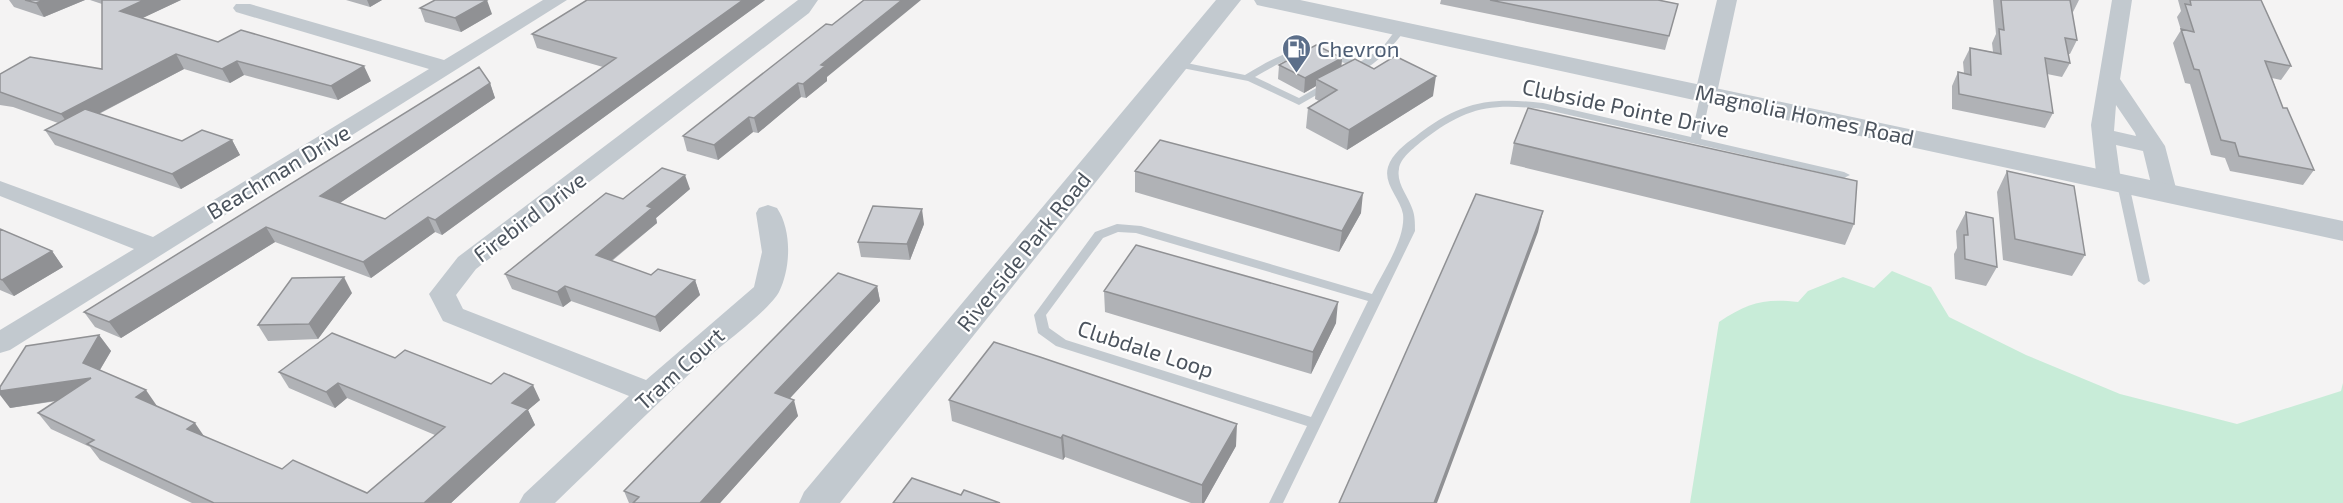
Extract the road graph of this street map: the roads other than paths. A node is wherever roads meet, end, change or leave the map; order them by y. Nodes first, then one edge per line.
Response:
1 (557, 0) edge
2 (808, 0) edge
3 (1229, 0) edge
4 (1266, 0) edge
5 (1727, 0) edge
6 (2122, 0) edge
7 (243, 8) dead end
8 (1401, 29) junction
9 (1177, 64) junction
10 (1363, 66) junction
11 (447, 68) junction
12 (1246, 78) junction
13 (2111, 81) junction
14 (1706, 93) junction
15 (2103, 136) junction
16 (1695, 141) junction
17 (2153, 146) junction
18 (1844, 175) dead end
19 (2116, 182) junction
20 (0, 188) edge
21 (2164, 192) junction
22 (768, 213) dead end
23 (2343, 231) edge
24 (154, 247) junction
25 (2144, 281) dead end
26 (1375, 299) junction
27 (0, 343) edge
28 (650, 393) junction
29 (1315, 423) junction
30 (535, 503) edge
31 (818, 503) edge
32 (1276, 503) edge

1 - 11 street, Beachman Drive
2 - 28 street, Firebird Drive
3 - 9 street, Riverside Park Road
4 - 8 street, Magnolia Homes Road
5 - 14 street
6 - 13 street
7 - 11 street
8 - 10 lane
8 - 14 street, Magnolia Homes Road
9 - 12 lane
9 - 31 street, Riverside Park Road
10 - 12 lane
10 - 12 lane
11 - 24 street, Beachman Drive
13 - 15 street
13 - 17 street
14 - 16 lane
14 - 19 street, Magnolia Homes Road
15 - 17 street
15 - 19 street
16 - 18 lane, Clubside Pointe Drive
16 - 26 lane, Clubside Pointe Drive
17 - 21 street
19 - 21 street, Magnolia Homes Road
19 - 25 lane
20 - 24 street
21 - 23 street, Magnolia Homes Road
22 - 28 street, Tram Court
24 - 27 street, Beachman Drive
26 - 29 lane, Clubside Pointe Drive
26 - 29 lane, Clubdale Loop
28 - 30 street, Tram Court
29 - 32 lane, Clubside Pointe Drive

